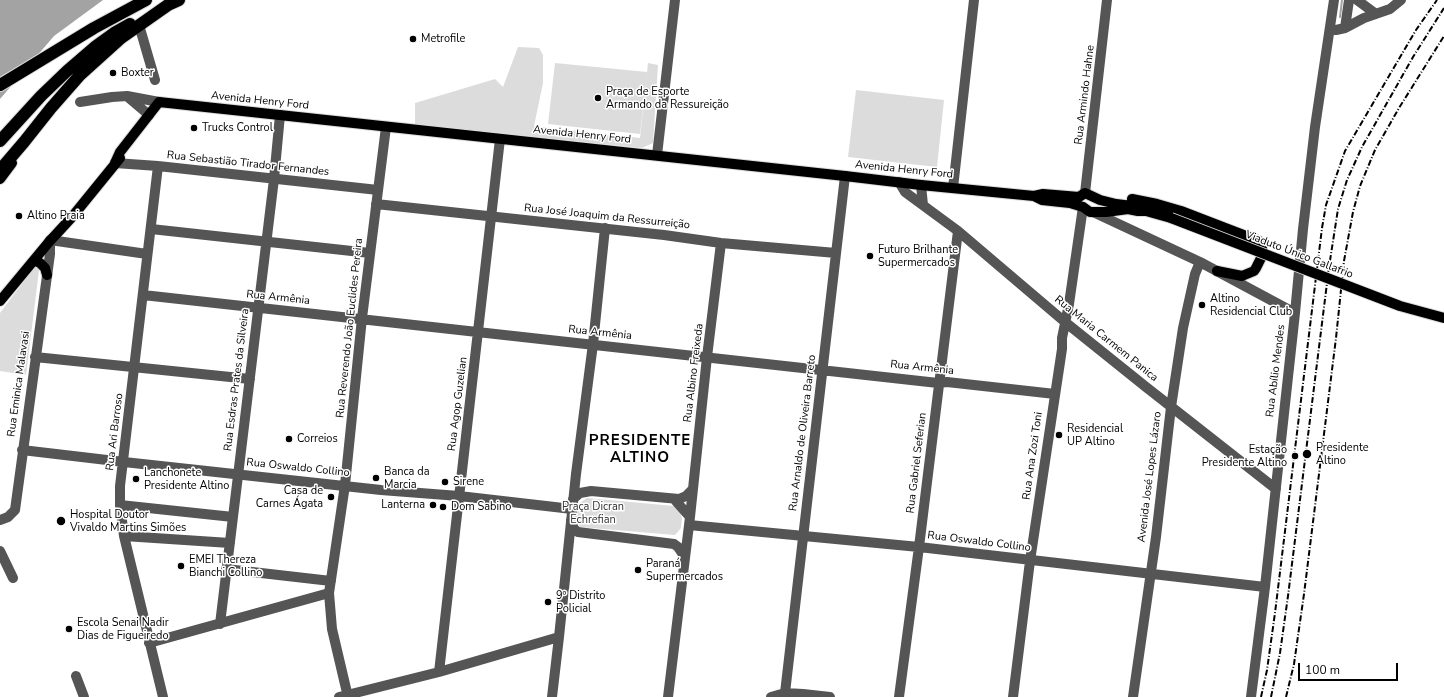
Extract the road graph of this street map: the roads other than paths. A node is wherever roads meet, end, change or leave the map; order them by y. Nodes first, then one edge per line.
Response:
1 (146, 0) edge
2 (179, 0) edge
3 (675, 0) edge
4 (974, 0) edge
5 (1107, 0) edge
6 (1334, 0) edge
7 (1349, 0) edge
8 (1357, 0) edge
9 (1401, 0) edge
10 (1376, 14) junction
11 (141, 23) junction
12 (1345, 28) junction
13 (1330, 29) junction
14 (155, 80) dead end
15 (0, 85) edge
16 (127, 96) junction
17 (80, 102) dead end
18 (163, 102) junction
19 (150, 115) junction
20 (280, 115) junction
21 (386, 127) junction
22 (500, 139) junction
23 (0, 141) edge
24 (24, 142) junction
25 (657, 155) junction
26 (115, 163) junction
27 (158, 166) junction
28 (0, 170) edge
29 (845, 176) junction
30 (0, 179) edge
31 (274, 180) junction
32 (899, 182) junction
33 (921, 185) junction
34 (953, 188) junction
35 (378, 190) junction
36 (1085, 193) junction
37 (1034, 196) junction
38 (1102, 200) junction
39 (376, 204) junction
40 (923, 205) junction
41 (1089, 210) junction
42 (1146, 211) junction
43 (492, 216) junction
44 (605, 228) junction
45 (151, 230) junction
46 (958, 231) junction
47 (50, 241) junction
48 (266, 242) junction
49 (721, 243) junction
50 (370, 253) junction
51 (836, 253) junction
52 (147, 254) junction
53 (34, 260) junction
54 (1200, 262) junction
55 (1217, 271) junction
56 (47, 275) junction
57 (143, 295) junction
58 (0, 300) edge
59 (258, 308) junction
60 (1295, 313) junction
61 (362, 318) junction
62 (1444, 318) edge
63 (1065, 322) junction
64 (478, 332) junction
65 (593, 344) junction
66 (35, 357) junction
67 (707, 357) junction
68 (134, 368) junction
69 (822, 369) junction
70 (250, 379) junction
71 (938, 383) junction
72 (1055, 394) junction
73 (1171, 407) junction
74 (22, 450) junction
75 (124, 462) junction
76 (238, 474) junction
77 (576, 474) junction
78 (345, 485) junction
79 (693, 488) junction
80 (1276, 489) junction
81 (591, 491) junction
82 (459, 496) junction
83 (674, 499) junction
84 (572, 504) junction
85 (120, 505) junction
86 (233, 517) junction
87 (0, 520) edge
88 (571, 520) junction
89 (689, 525) junction
90 (583, 533) junction
91 (124, 536) junction
92 (803, 536) junction
93 (569, 540) junction
94 (230, 543) junction
95 (669, 543) junction
96 (919, 548) junction
97 (0, 551) edge
98 (684, 556) junction
99 (1030, 560) junction
100 (226, 569) junction
101 (1151, 573) junction
102 (13, 578) dead end
103 (331, 582) junction
104 (1265, 586) junction
105 (329, 594) junction
106 (220, 624) junction
107 (559, 637) junction
108 (149, 643) junction
109 (439, 672) junction
110 (76, 676) dead end
111 (785, 695) edge
112 (345, 696) edge
113 (84, 697) edge
114 (164, 697) edge
115 (552, 697) edge
116 (668, 697) edge
117 (771, 697) edge
118 (830, 697) edge
119 (899, 697) edge
120 (1013, 697) edge
121 (1133, 697) edge
122 (1251, 697) edge

1 - 15 highway
2 - 11 highway
3 - 25 street
4 - 34 street
5 - 36 street, Rua Armindo Hahne
6 - 13 street, Rua Abílio Mendes
7 - 12 street
8 - 10 street
9 - 10 street
10 - 12 street
11 - 14 street
11 - 23 highway
11 - 24 highway
12 - 13 street
13 - 60 street, Rua Abílio Mendes
16 - 17 street, Avenida Henry Ford
16 - 18 street, Avenida Henry Ford
16 - 19 street
18 - 19 main road
18 - 20 main road, Avenida Henry Ford
18 - 26 main road
19 - 26 main road
20 - 21 main road, Avenida Henry Ford
20 - 31 street, Rua Esdras Prates da Silveira
21 - 22 main road, Avenida Henry Ford
21 - 35 street, Rua Reverendo João Euclides Pereira
22 - 25 main road, Avenida Henry Ford
22 - 43 street, Rua Agop Guzelian
24 - 28 highway
24 - 30 main road
25 - 29 main road, Avenida Henry Ford
26 - 27 street, Rua Sebastião Tirador Fernandes
26 - 47 main road
27 - 31 street, Rua Sebastião Tirador Fernandes
27 - 45 street, Rua Ari Barroso
29 - 32 main road, Avenida Henry Ford
29 - 51 street, Rua Arnaldo de Oliveira Barreto
31 - 35 street, Rua Sebastião Tirador Fernandes
31 - 48 street, Rua Esdras Prates da Silveira
32 - 33 main road, Avenida Henry Ford
32 - 40 street, Rua Maria Carmem Panica
33 - 34 main road, Avenida Henry Ford
33 - 40 street
34 - 37 main road, Avenida Henry Ford
35 - 39 street, Rua Reverendo João Euclides Pereira
36 - 37 main road, Avenida Henry Ford
36 - 38 main road, Viaduto Único Gallafrio
37 - 41 main road, Avenida Henry Ford
38 - 41 main road
38 - 42 main road, Viaduto Único Gallafrio
38 - 55 main road
39 - 43 street, Rua José Joaquim da Ressurreição
39 - 50 street, Rua Reverendo João Euclides Pereira
40 - 46 street, Rua Maria Carmem Panica
41 - 42 main road, Viaduto Único Gallafrio
41 - 54 street, Avenida Henry Ford
41 - 63 street, Rua Ana Zozi Toni
42 - 62 main road, Viaduto Único Gallafrio, bridge
43 - 44 street, Rua José Joaquim da Ressurreição
43 - 64 street, Rua Agop Guzelian
44 - 49 street, Rua José Joaquim da Ressurreição
44 - 65 street
45 - 48 street
45 - 52 street, Rua Ari Barroso
46 - 63 street, Rua Maria Carmem Panica
46 - 71 street, Rua Gabriel Seferian
47 - 52 street
47 - 53 main road
47 - 56 street, Rua Eminica Malavasi
48 - 50 street
48 - 59 street, Rua Esdras Prates da Silveira
49 - 51 street, Rua José Joaquim da Ressurreição
49 - 67 street, Rua Albino Freixeda
50 - 61 street, Rua Reverendo João Euclides Pereira
51 - 69 street, Rua Arnaldo de Oliveira Barreto
52 - 57 street, Rua Ari Barroso
53 - 56 main road
53 - 58 main road
54 - 55 street, Avenida Henry Ford
54 - 73 street, Avenida José Lopes Lázaro
55 - 60 street, Avenida Henry Ford
56 - 66 street, Rua Eminica Malavasi
57 - 59 street, Rua Armênia
57 - 68 street, Rua Ari Barroso
59 - 61 street, Rua Armênia
59 - 70 street, Rua Esdras Prates da Silveira
60 - 80 street, Rua Abílio Mendes
61 - 64 street, Rua Armênia
61 - 78 street, Rua Reverendo João Euclides Pereira
63 - 72 street, Rua Ana Zozi Toni
63 - 73 street, Rua Maria Carmem Panica
64 - 65 street, Rua Armênia
64 - 82 street, Rua Agop Guzelian
65 - 67 street, Rua Armênia
65 - 77 street
66 - 68 street
66 - 74 street, Rua Eminica Malavasi
67 - 69 street, Rua Armênia
67 - 79 street, Rua Albino Freixeda
68 - 70 street
68 - 75 street, Rua Ari Barroso
69 - 71 street, Rua Armênia
69 - 92 street, Rua Arnaldo de Oliveira Barreto
70 - 76 street, Rua Esdras Prates da Silveira
71 - 72 street, Rua Armênia
71 - 96 street, Rua Gabriel Seferian
72 - 99 street, Rua Ana Zozi Toni
73 - 80 street, Rua Maria Carmem Panica
73 - 101 street, Avenida José Lopes Lázaro
74 - 75 street, Rua Oswaldo Collino
74 - 87 street, Rua Eminica Malavasi
75 - 76 street, Rua Oswaldo Collino
75 - 85 street, Rua Ari Barroso
76 - 78 street, Rua Oswaldo Collino
76 - 86 street, Rua Esdras Prates da Silveira
77 - 81 street
77 - 84 street
78 - 82 street, Rua Oswaldo Collino
78 - 103 street, Rua Reverendo João Euclides Pereira
79 - 83 street
79 - 89 street, Rua Albino Freixeda
80 - 104 street, Rua Abílio Mendes
81 - 83 street
81 - 84 street
82 - 84 street, Rua Oswaldo Collino
82 - 109 street, Rua Agop Guzelian
83 - 89 street
84 - 88 street
85 - 86 street
85 - 91 street, Rua Ari Barroso
86 - 94 street, Rua Esdras Prates da Silveira
88 - 90 street
88 - 93 street
89 - 92 street, Rua Oswaldo Collino
89 - 95 street
89 - 98 street, Rua Albino Freixeda
90 - 93 street
90 - 95 street
91 - 94 street
91 - 108 street, Rua Ari Barroso
92 - 96 street, Rua Oswaldo Collino
92 - 111 street, Rua Arnaldo de Oliveira Barreto
93 - 107 street
94 - 100 street, Rua Esdras Prates da Silveira
95 - 98 street
96 - 99 street, Rua Oswaldo Collino
96 - 119 street, Rua Gabriel Seferian
97 - 102 street
98 - 116 street, Rua Albino Freixeda
99 - 101 street, Rua Oswaldo Collino
99 - 120 street, Rua Ana Zozi Toni
100 - 103 street
100 - 106 street, Rua Esdras Prates da Silveira
101 - 104 street, Rua Oswaldo Collino
101 - 121 street, Avenida José Lopes Lázaro
103 - 105 street, Rua Reverendo João Euclides Pereira
104 - 122 street, Rua Abílio Mendes
105 - 106 street
105 - 112 street, Rua Reverendo João Euclides Pereira
106 - 108 street
107 - 109 street
107 - 115 street
108 - 114 street, Rua Ari Barroso
109 - 112 street
110 - 113 street
111 - 117 street
111 - 118 street

